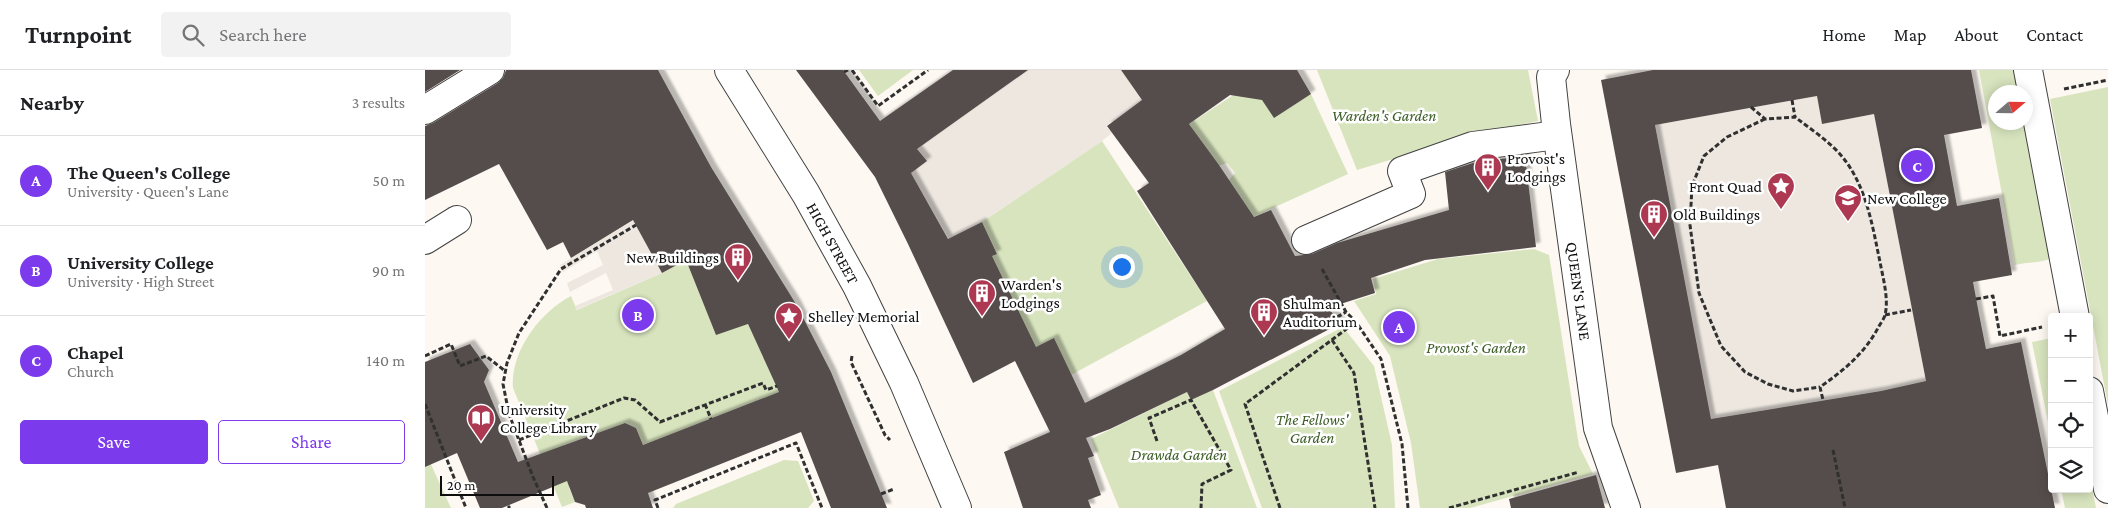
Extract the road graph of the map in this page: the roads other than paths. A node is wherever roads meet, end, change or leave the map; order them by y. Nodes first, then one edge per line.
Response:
1 (489, 70) edge
2 (729, 70) edge
3 (1555, 70) edge
4 (2030, 83) edge
5 (425, 110) edge
6 (1557, 135) junction
7 (457, 220) dead end
8 (425, 240) edge
9 (1306, 240) road end
10 (2074, 313) edge
11 (2091, 403) edge
12 (2108, 489) edge
13 (957, 508) edge
14 (1626, 508) edge

1 - 5 street
2 - 13 street, HIGH STREET
3 - 6 street, QUEEN'S LANE
4 - 10 street
6 - 9 street
6 - 14 street, QUEEN'S LANE
7 - 8 street
11 - 12 street

